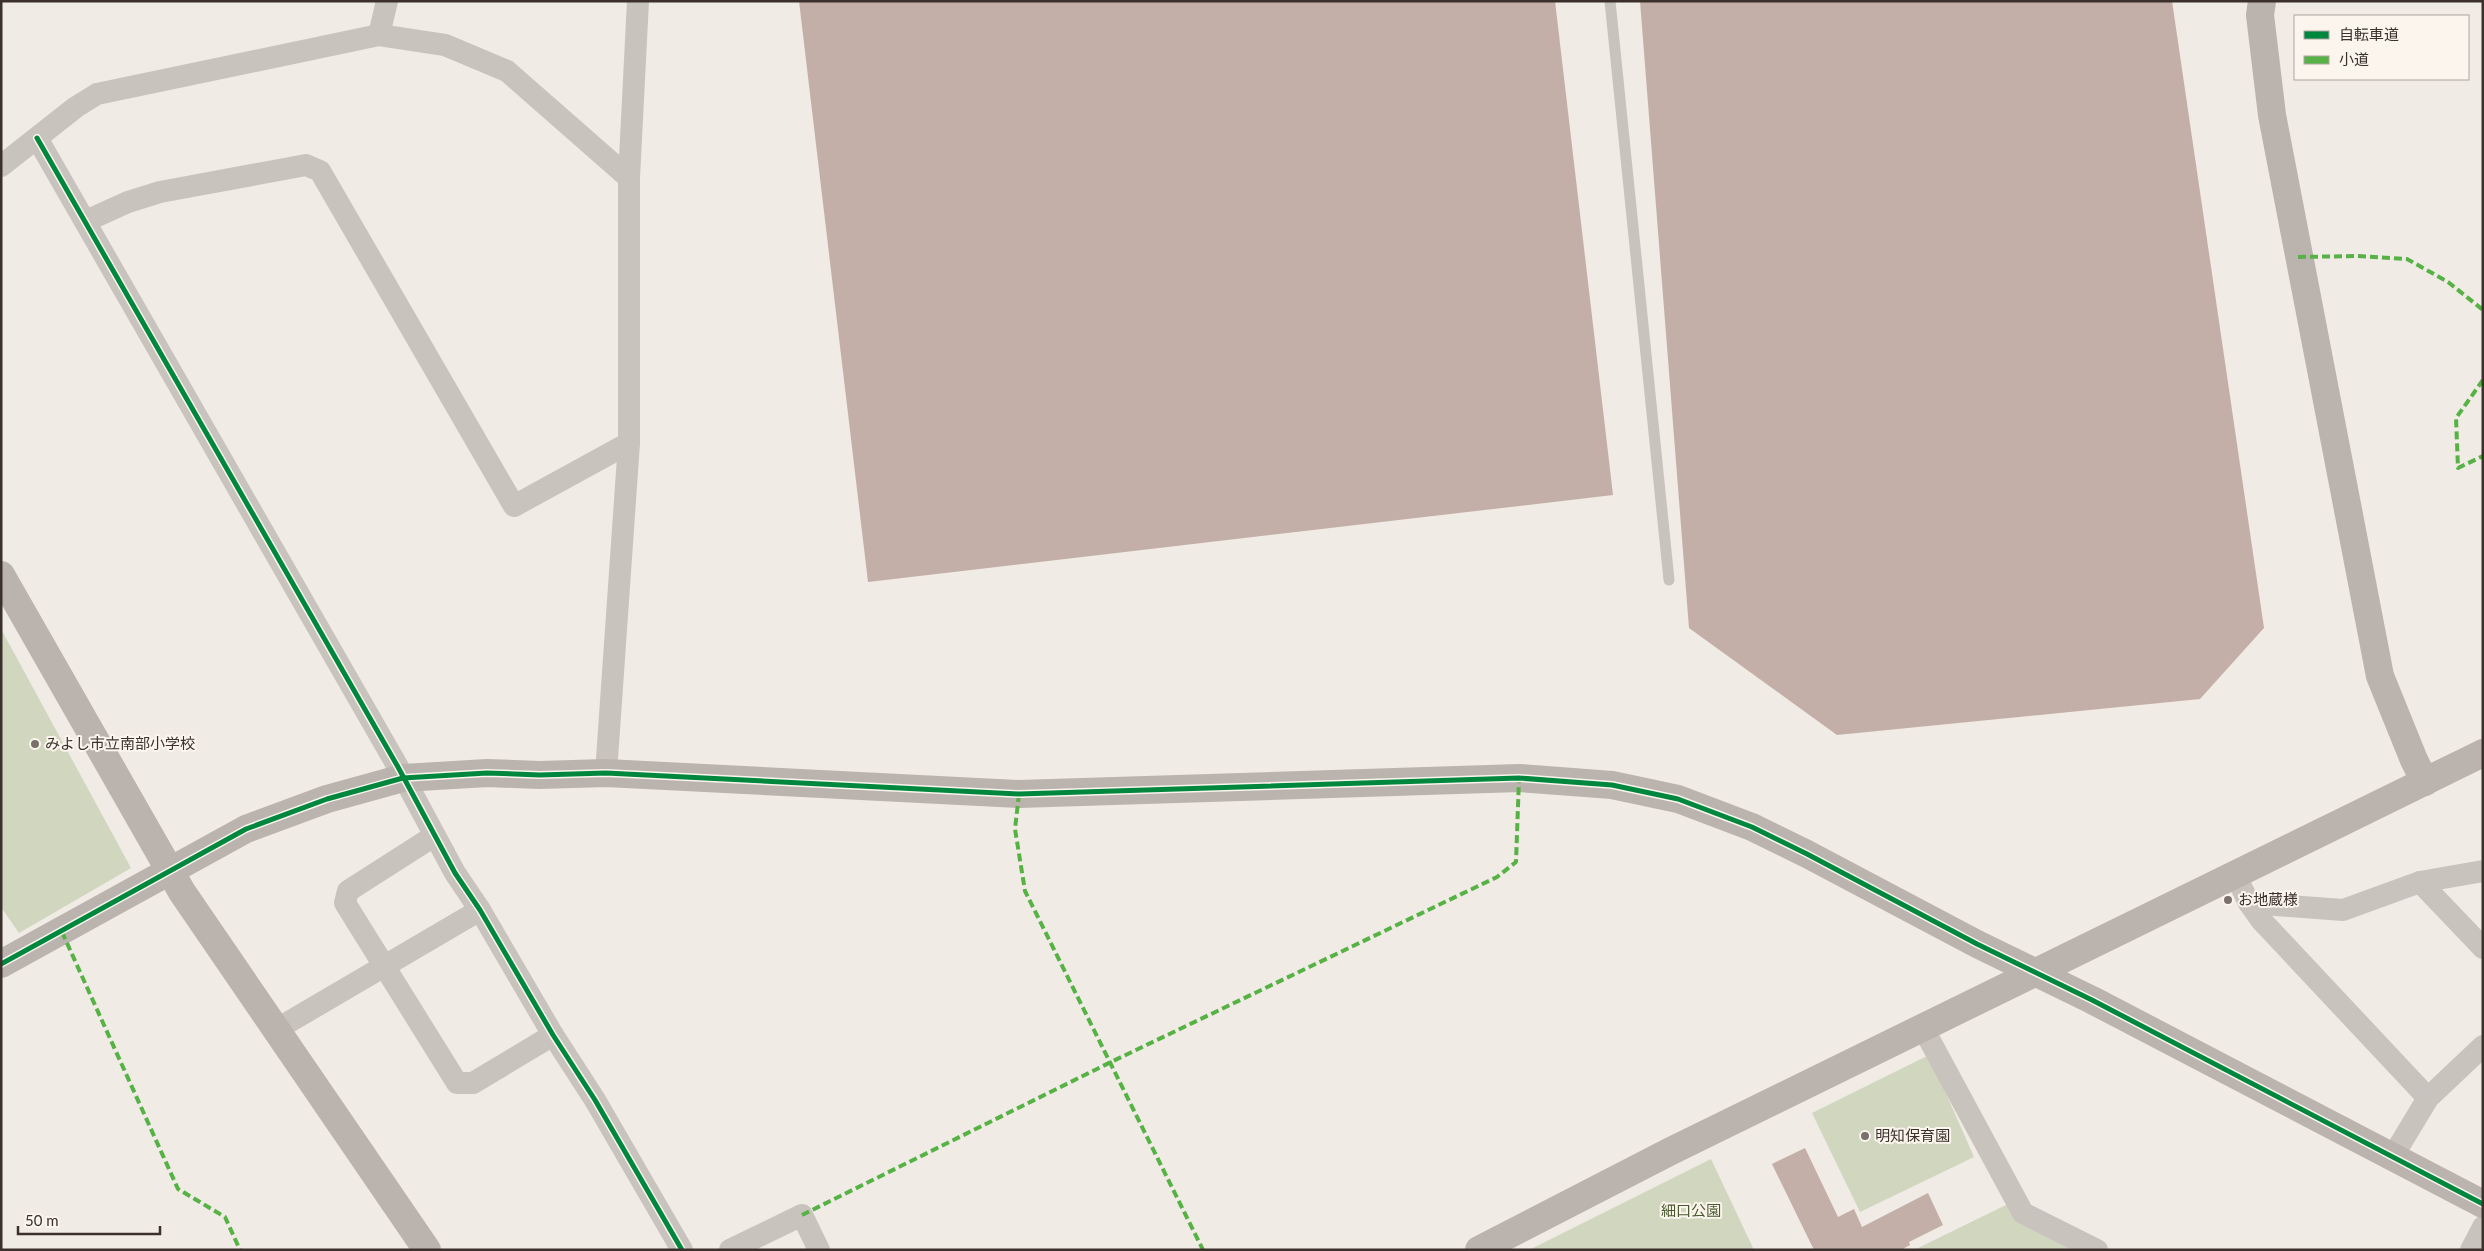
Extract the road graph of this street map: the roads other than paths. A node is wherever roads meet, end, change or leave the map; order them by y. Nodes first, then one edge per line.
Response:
1 (388, 1) edge
2 (638, 1) edge
3 (1610, 1) edge
4 (2262, 1) edge
5 (379, 35) junction
6 (37, 138) junction
7 (1, 166) edge
8 (629, 178) junction
9 (86, 221) junction
10 (629, 443) junction
11 (1, 575) edge
12 (1669, 580) dead end
13 (2483, 753) edge
14 (606, 773) junction
15 (403, 778) junction
16 (2425, 782) junction
17 (434, 836) junction
18 (2483, 871) edge
19 (171, 872) junction
20 (2235, 874) junction
21 (2420, 882) junction
22 (2249, 903) junction
23 (480, 910) junction
24 (2483, 948) edge
25 (1, 964) edge
26 (384, 967) junction
27 (2036, 972) junction
28 (1923, 1028) junction
29 (277, 1029) junction
30 (553, 1035) junction
31 (2483, 1046) edge
32 (2428, 1098) junction
33 (2393, 1156) junction
34 (2483, 1204) edge
35 (2483, 1227) edge
36 (427, 1250) edge
37 (682, 1250) edge
38 (730, 1250) edge
39 (819, 1250) edge
40 (1479, 1250) edge
41 (2097, 1250) edge
42 (2470, 1250) edge

1 - 5 street
2 - 8 street
3 - 12 lane
4 - 16 street
5 - 6 street
5 - 8 street
6 - 7 street
6 - 9 street
8 - 10 street
9 - 10 street
9 - 15 street
10 - 14 street
11 - 19 street
13 - 16 street
14 - 15 street
14 - 27 street
15 - 17 street
15 - 19 street
16 - 20 street
17 - 23 street
17 - 26 street
18 - 21 street
19 - 25 street
19 - 29 street
20 - 22 street
20 - 27 street
21 - 22 street
21 - 24 street
22 - 32 street
23 - 26 street
23 - 30 street
26 - 29 street
26 - 30 street
27 - 28 street
27 - 33 street
28 - 40 street
28 - 41 street
29 - 36 street
30 - 37 street
31 - 32 street
32 - 33 street
33 - 34 street
35 - 42 street
38 - 39 street

